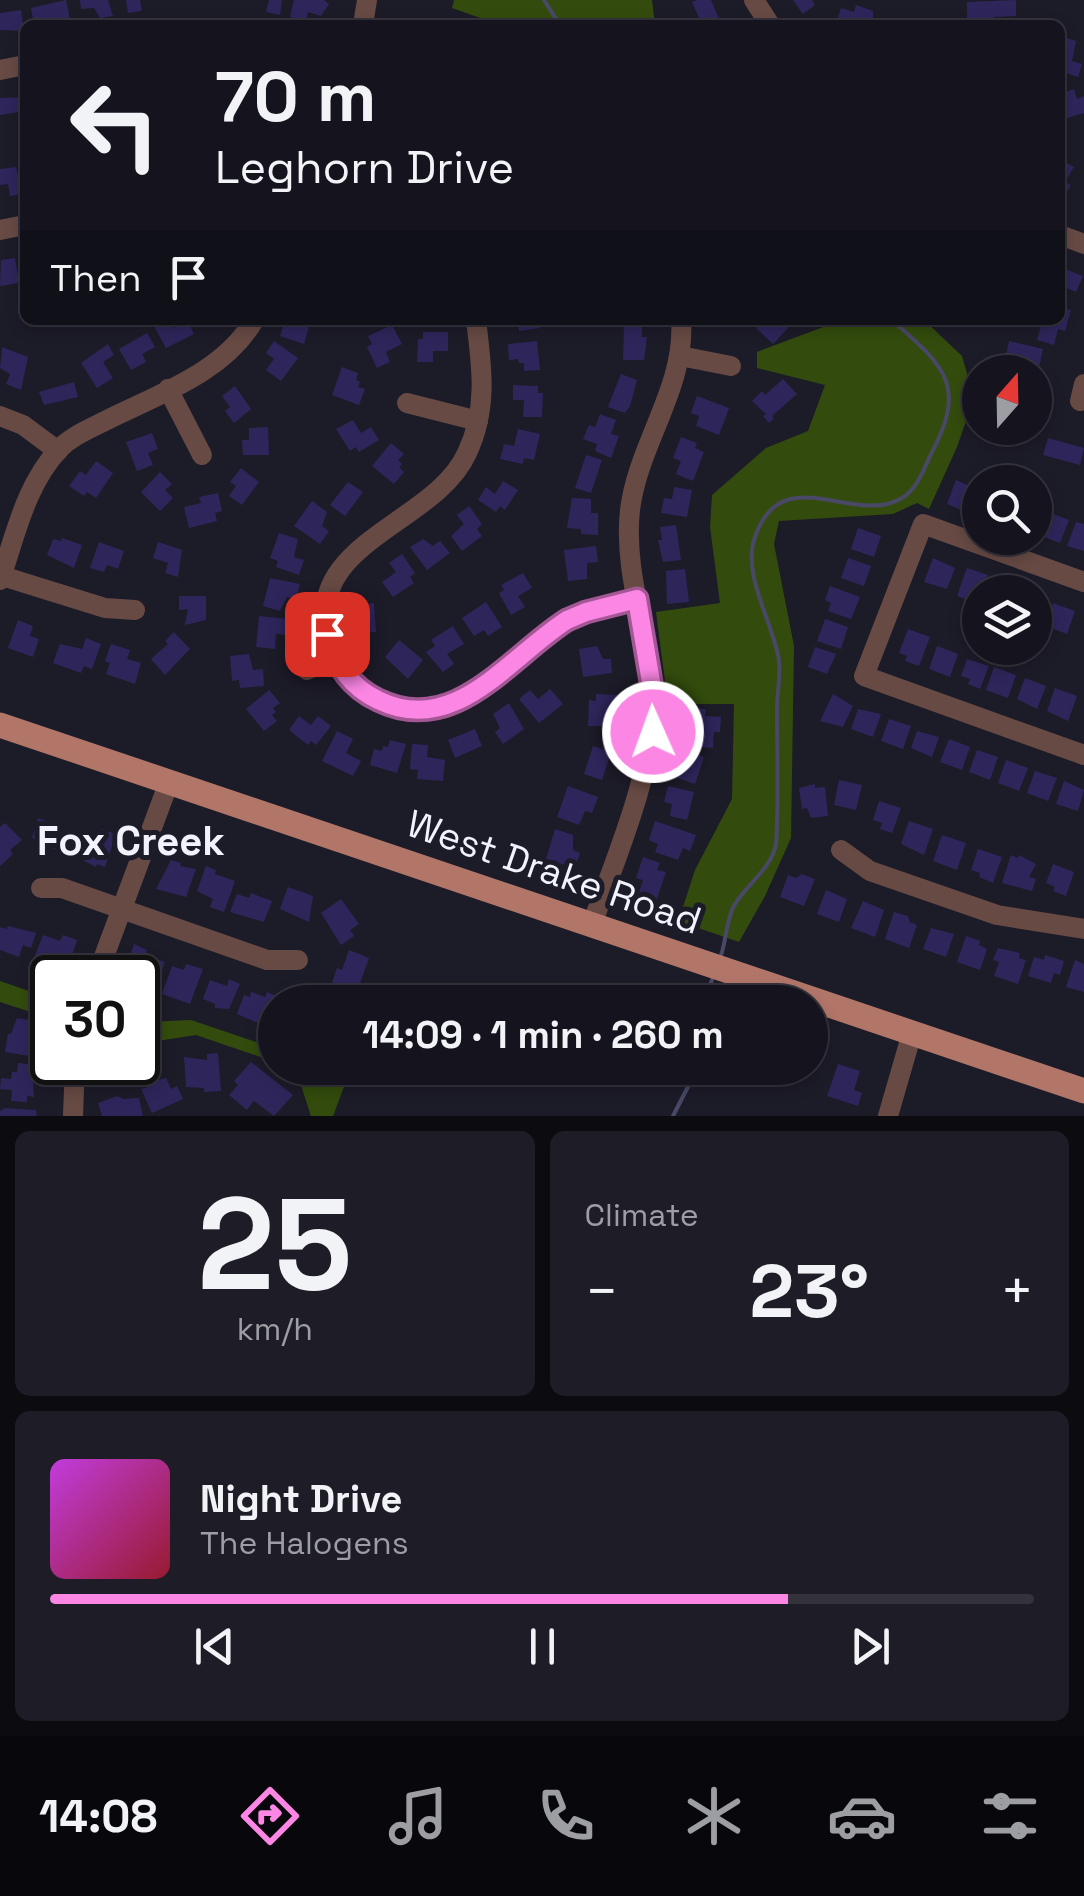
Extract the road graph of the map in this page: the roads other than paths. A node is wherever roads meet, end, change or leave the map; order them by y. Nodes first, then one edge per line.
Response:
1 (251, 325) edge
2 (477, 325) edge
3 (680, 325) edge
4 (680, 356) junction
5 (731, 366) dead end
6 (168, 389) junction
7 (407, 403) dead end
8 (0, 416) edge
9 (478, 421) junction
10 (58, 451) junction
11 (202, 455) dead end
12 (1, 578) edge
13 (1084, 582) edge
14 (637, 599) junction
15 (134, 610) dead end
16 (335, 657) junction
17 (307, 670) dead end
18 (0, 725) edge
19 (1084, 755) edge
20 (169, 782) junction
21 (841, 850) dead end
22 (41, 888) dead end
23 (121, 908) junction
24 (592, 924) junction
25 (1084, 930) edge
26 (104, 955) edge
27 (298, 960) dead end
28 (912, 1033) junction
29 (73, 1085) edge
30 (1084, 1091) edge
31 (72, 1116) edge
32 (888, 1116) edge

1 - 6 street
2 - 9 street
3 - 4 street
4 - 5 street
4 - 14 street
6 - 10 street
6 - 11 street
7 - 9 street
8 - 10 street
9 - 16 street
10 - 12 street
12 - 15 street
13 - 19 street
14 - 16 street
14 - 24 street
16 - 17 street
18 - 20 main road, West Drake Road
20 - 23 street
20 - 24 main road, West Drake Road
21 - 25 street
22 - 23 street
23 - 26 street
23 - 27 street
24 - 28 main road, West Drake Road
28 - 30 main road, West Drake Road
28 - 32 street
29 - 31 street

